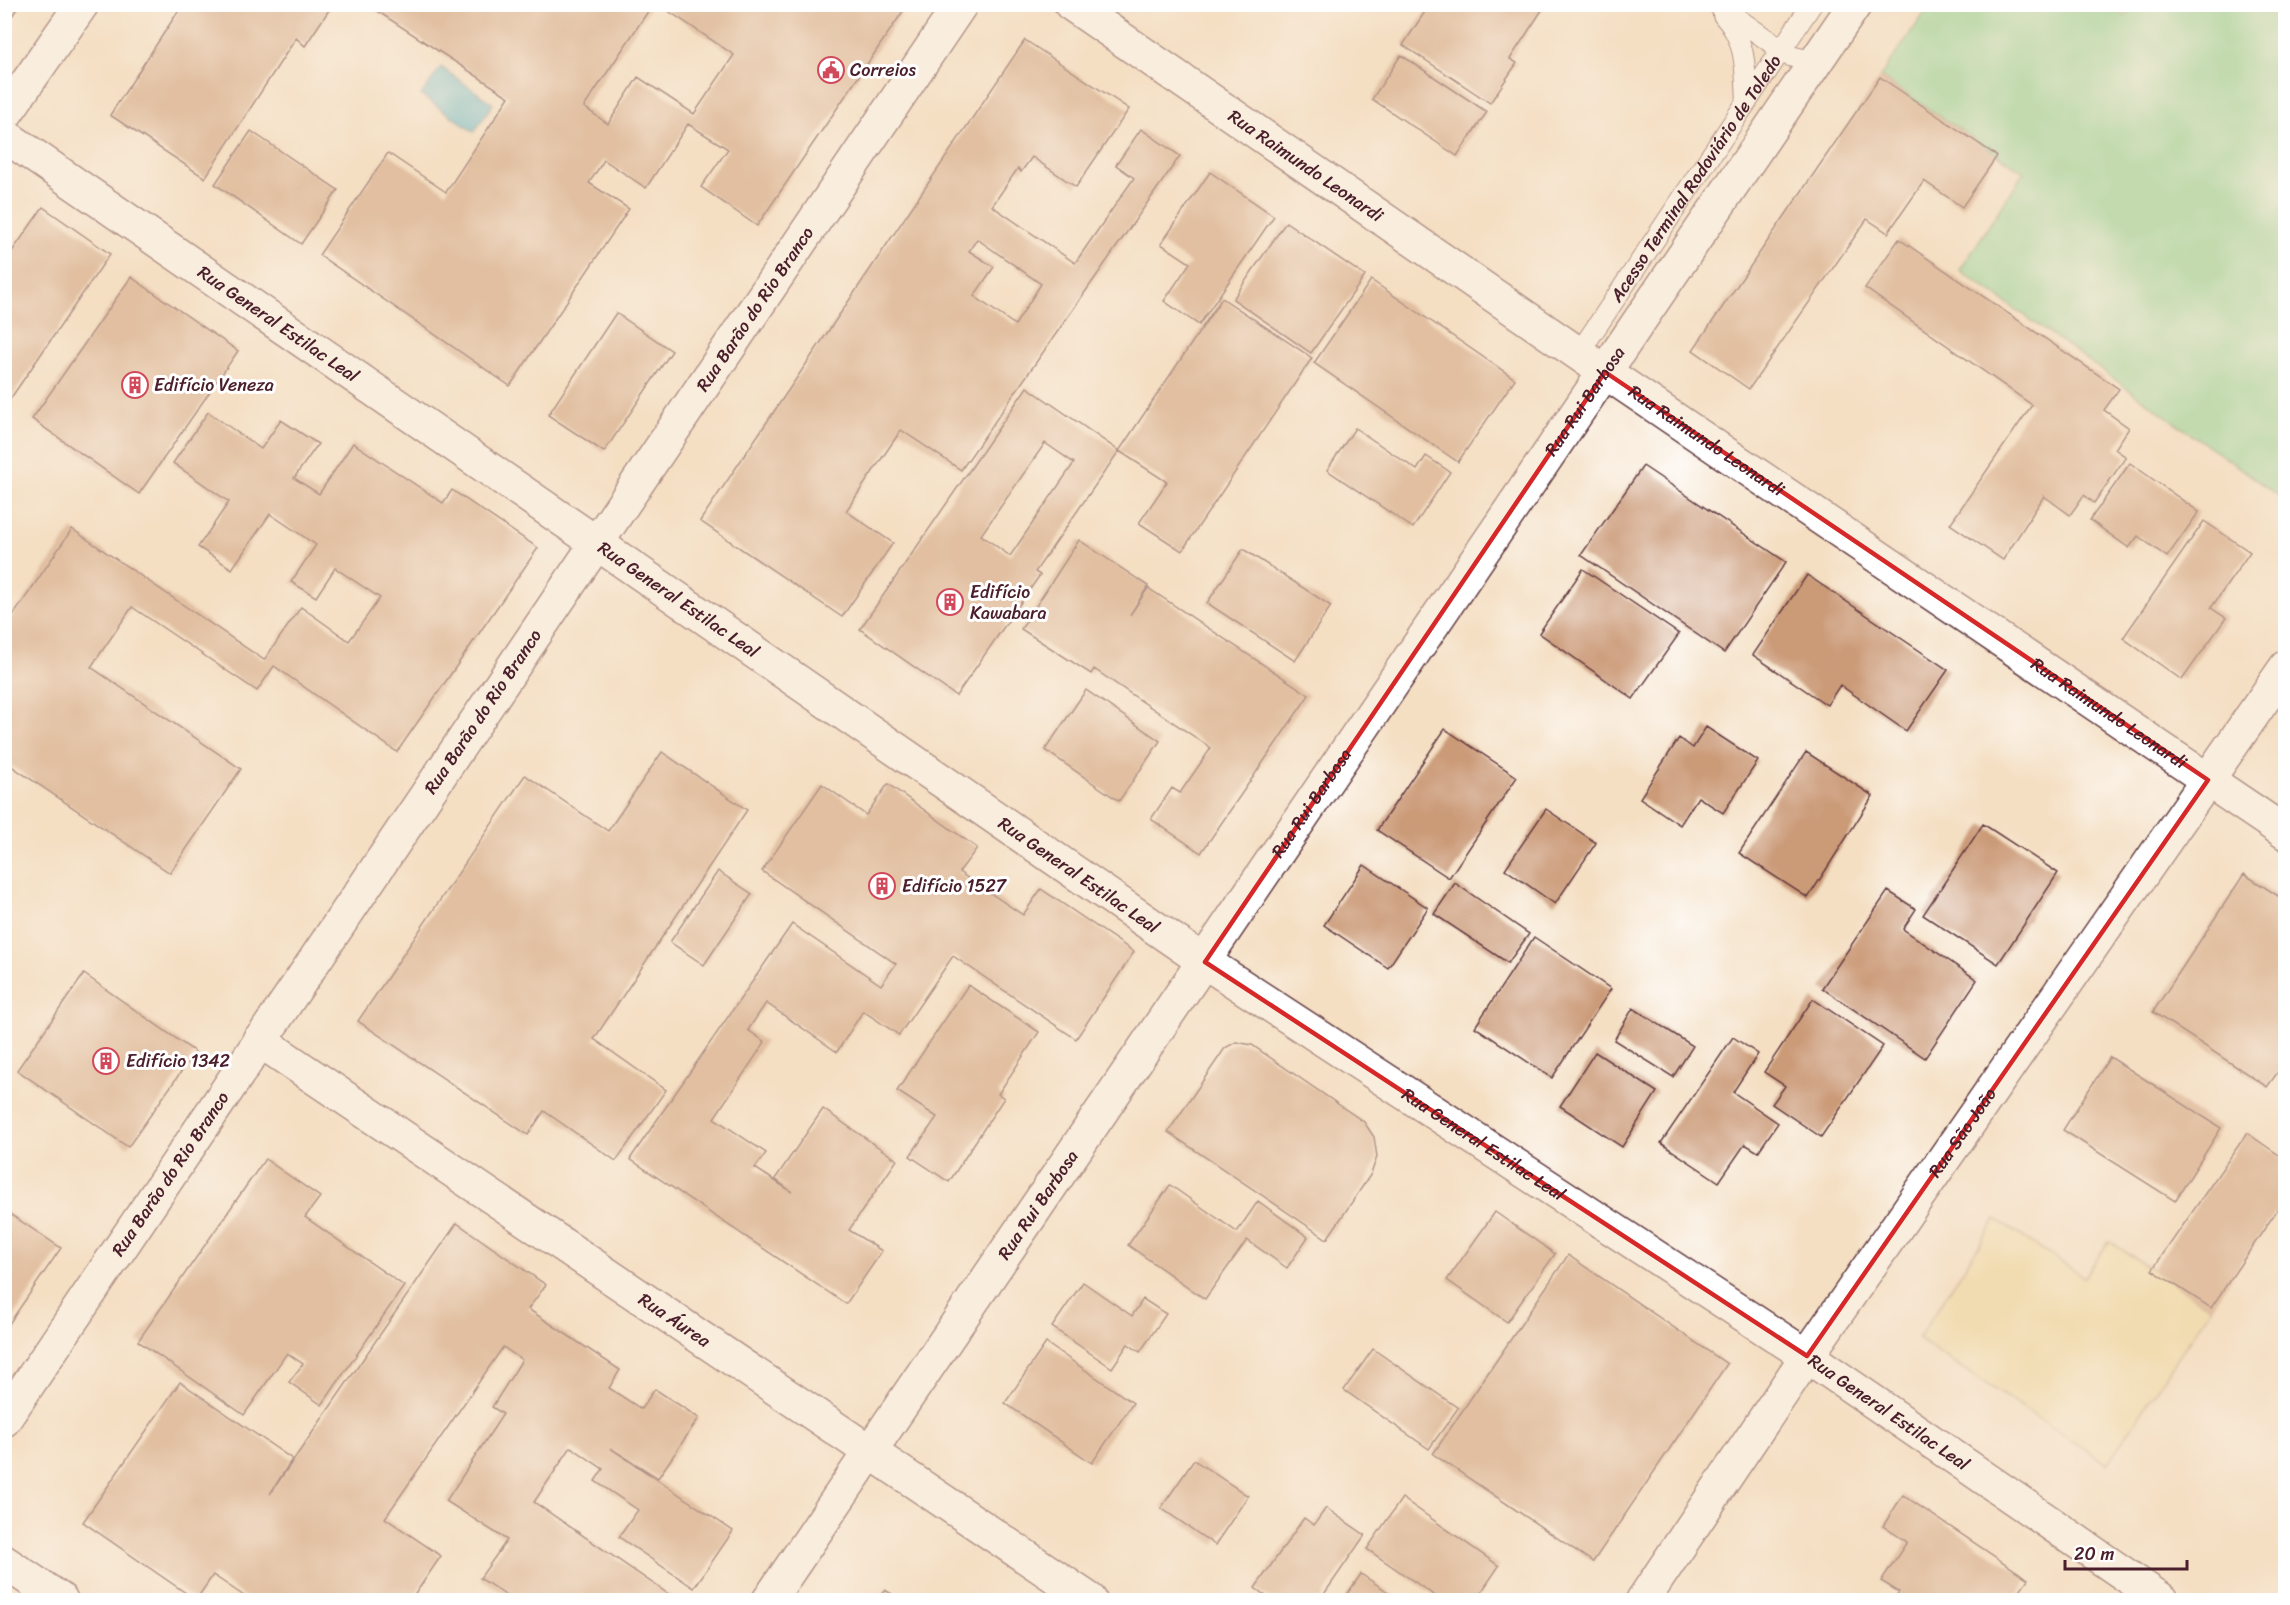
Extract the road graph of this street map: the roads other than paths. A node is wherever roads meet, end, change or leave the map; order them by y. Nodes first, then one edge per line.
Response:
1 (82, 4) edge
2 (961, 4) edge
3 (1071, 4) edge
4 (1715, 4) edge
5 (1800, 4) edge
6 (1812, 4) edge
7 (1855, 4) edge
8 (1799, 25) junction
9 (1799, 55) junction
10 (1747, 102) junction
11 (4, 116) edge
12 (4, 135) edge
13 (1579, 353) junction
14 (1605, 372) junction
15 (596, 544) junction
16 (2286, 668) edge
17 (2208, 780) junction
18 (2286, 833) edge
19 (1205, 962) junction
20 (259, 1040) junction
21 (1807, 1356) junction
22 (4, 1419) edge
23 (871, 1452) junction
24 (4, 1562) edge
25 (61, 1600) edge
26 (769, 1600) edge
27 (1090, 1600) edge
28 (1643, 1600) edge
29 (2162, 1600) edge

1 - 11 street
2 - 15 street, Rua Barão do Rio Branco
3 - 13 street, Rua Raimundo Leonardi
4 - 9 lane
4 - 10 lane
5 - 8 lane
6 - 8 lane
7 - 9 street, Rua Rui Barbosa
8 - 9 lane
9 - 10 lane, Acesso Terminal Rodoviário de Toledo
9 - 14 street, Rua Rui Barbosa
10 - 13 lane, Acesso Terminal Rodoviário de Toledo
12 - 15 street, Rua General Estilac Leal
13 - 14 street, Rua Raimundo Leonardi
14 - 17 street, Rua Raimundo Leonardi
14 - 19 street, Rua Rui Barbosa
15 - 19 street, Rua General Estilac Leal
15 - 20 street, Rua Barão do Rio Branco
16 - 17 street, Rua São João
17 - 18 street, Rua Raimundo Leonardi
17 - 21 street, Rua São João
19 - 21 street, Rua General Estilac Leal
19 - 23 street, Rua Rui Barbosa
20 - 22 street, Rua Barão do Rio Branco
20 - 23 street, Rua Áurea
21 - 28 street, Rua São João
21 - 29 street, Rua General Estilac Leal
23 - 26 street, Rua Rui Barbosa
23 - 27 street, Rua Áurea
24 - 25 street

